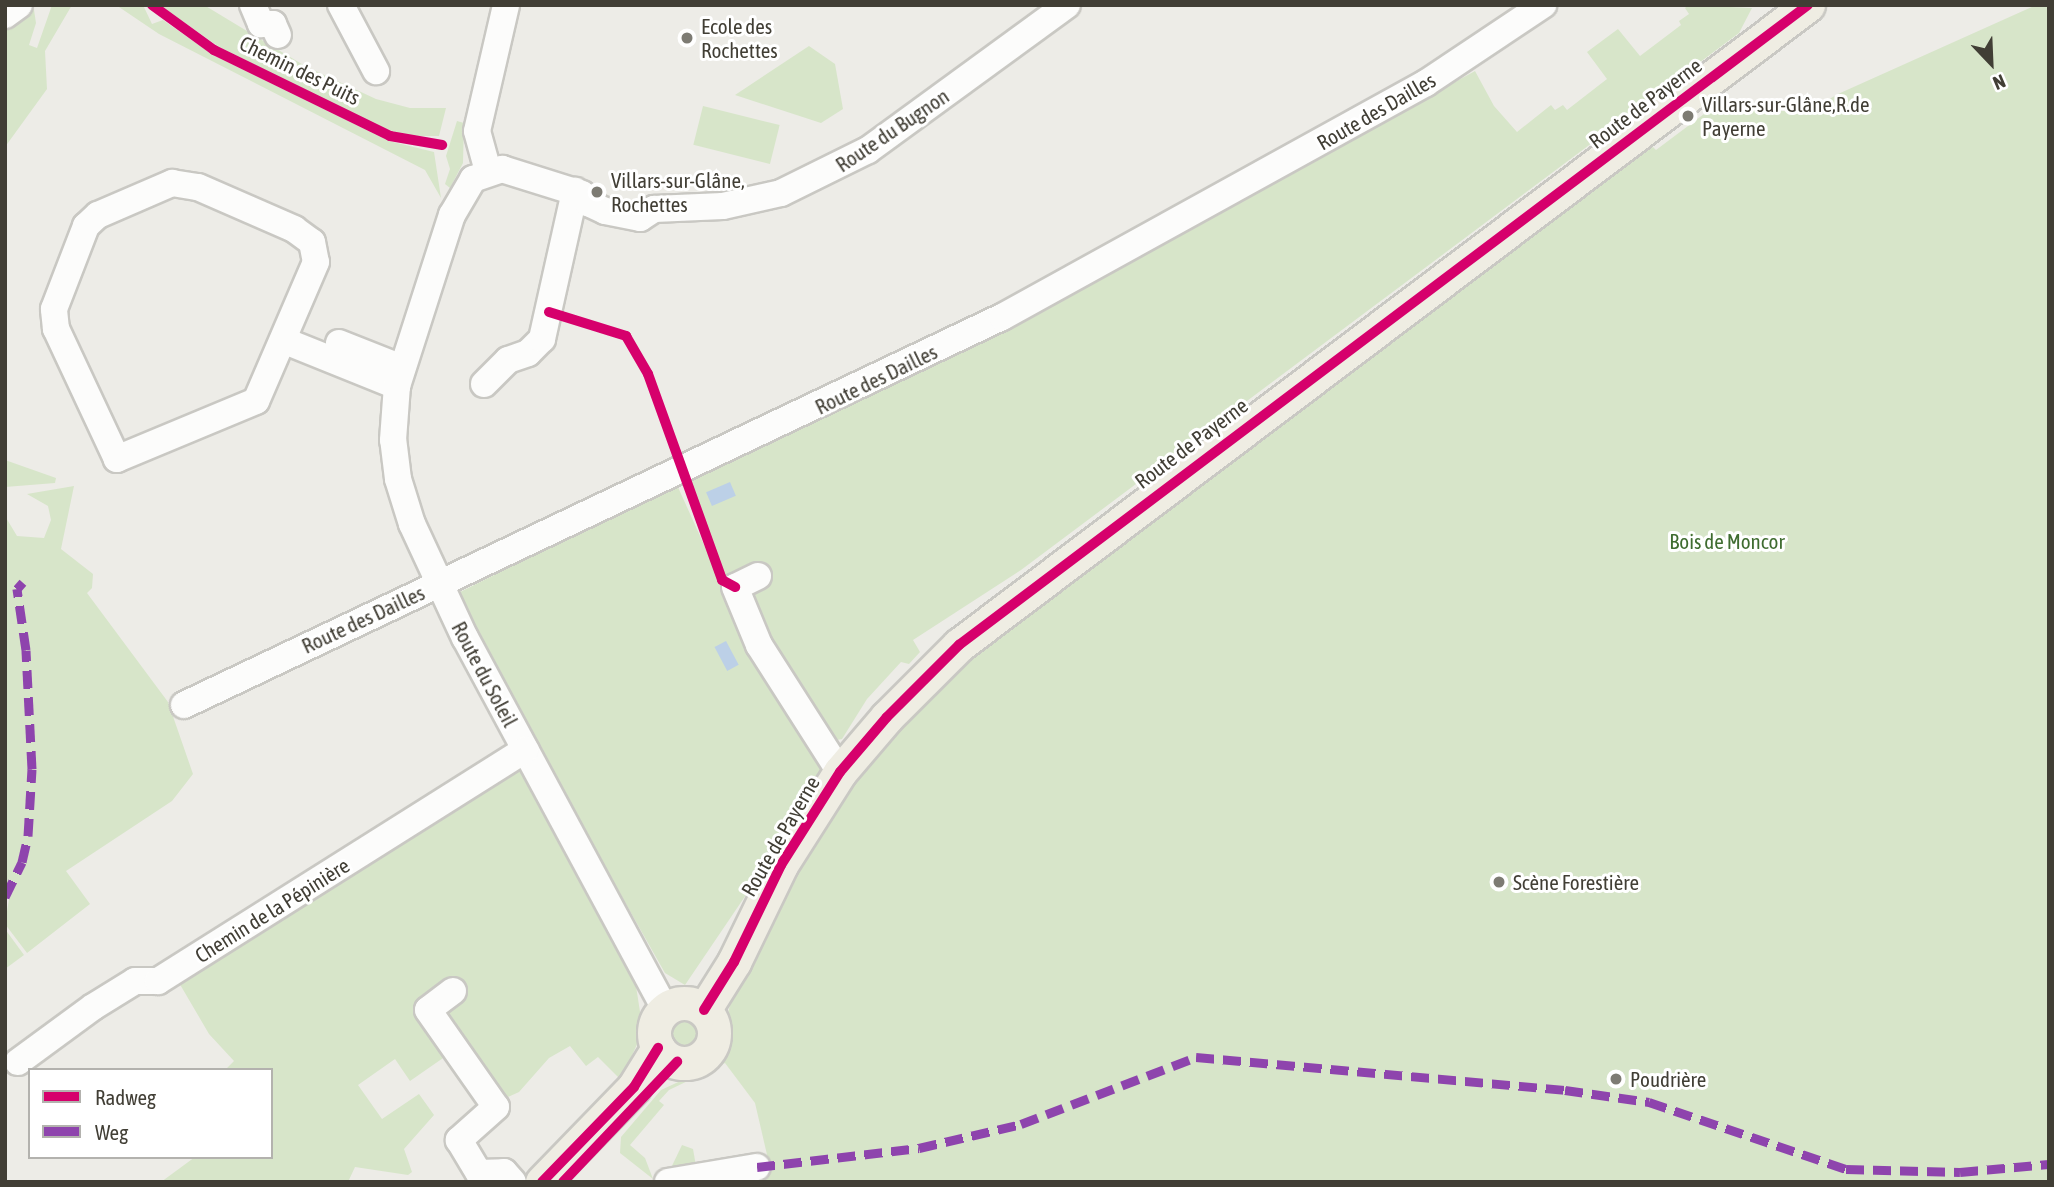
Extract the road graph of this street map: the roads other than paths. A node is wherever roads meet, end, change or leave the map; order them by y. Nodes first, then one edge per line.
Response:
1 (19, 5) edge
2 (253, 5) edge
3 (341, 5) edge
4 (506, 5) edge
5 (1067, 5) edge
6 (1543, 5) edge
7 (1808, 5) edge
8 (5, 15) edge
9 (278, 35) dead end
10 (376, 71) dead end
11 (488, 171) junction
12 (578, 193) junction
13 (288, 332) junction
14 (400, 377) junction
15 (484, 384) dead end
16 (758, 576) dead end
17 (439, 585) junction
18 (184, 705) dead end
19 (525, 750) junction
20 (840, 772) junction
21 (453, 992) dead end
22 (665, 1009) junction
23 (704, 1010) junction
24 (668, 1055) junction
25 (18, 1062) dead end
26 (757, 1167) dead end
27 (513, 1182) edge
28 (542, 1182) edge
29 (563, 1182) edge
30 (668, 1182) edge

1 - 8 street
2 - 9 street
3 - 10 street
4 - 11 street
5 - 12 street, Route du Bugnon
6 - 17 street, Route des Dailles
7 - 20 main road, Route de Payerne
11 - 12 street, Route du Bugnon
11 - 14 street, Route du Soleil
12 - 15 street
13 - 13 street
13 - 14 street
14 - 17 street, Route du Soleil
16 - 20 street, Route de Payerne
17 - 18 street, Route des Dailles
17 - 19 street, Route du Soleil
19 - 22 street, Route du Soleil
19 - 25 street, Chemin de la Pépinière
20 - 23 main road, Route de Payerne
21 - 27 street
22 - 23 main road
22 - 24 main road
23 - 24 main road
24 - 28 main road
24 - 29 main road
26 - 30 street

